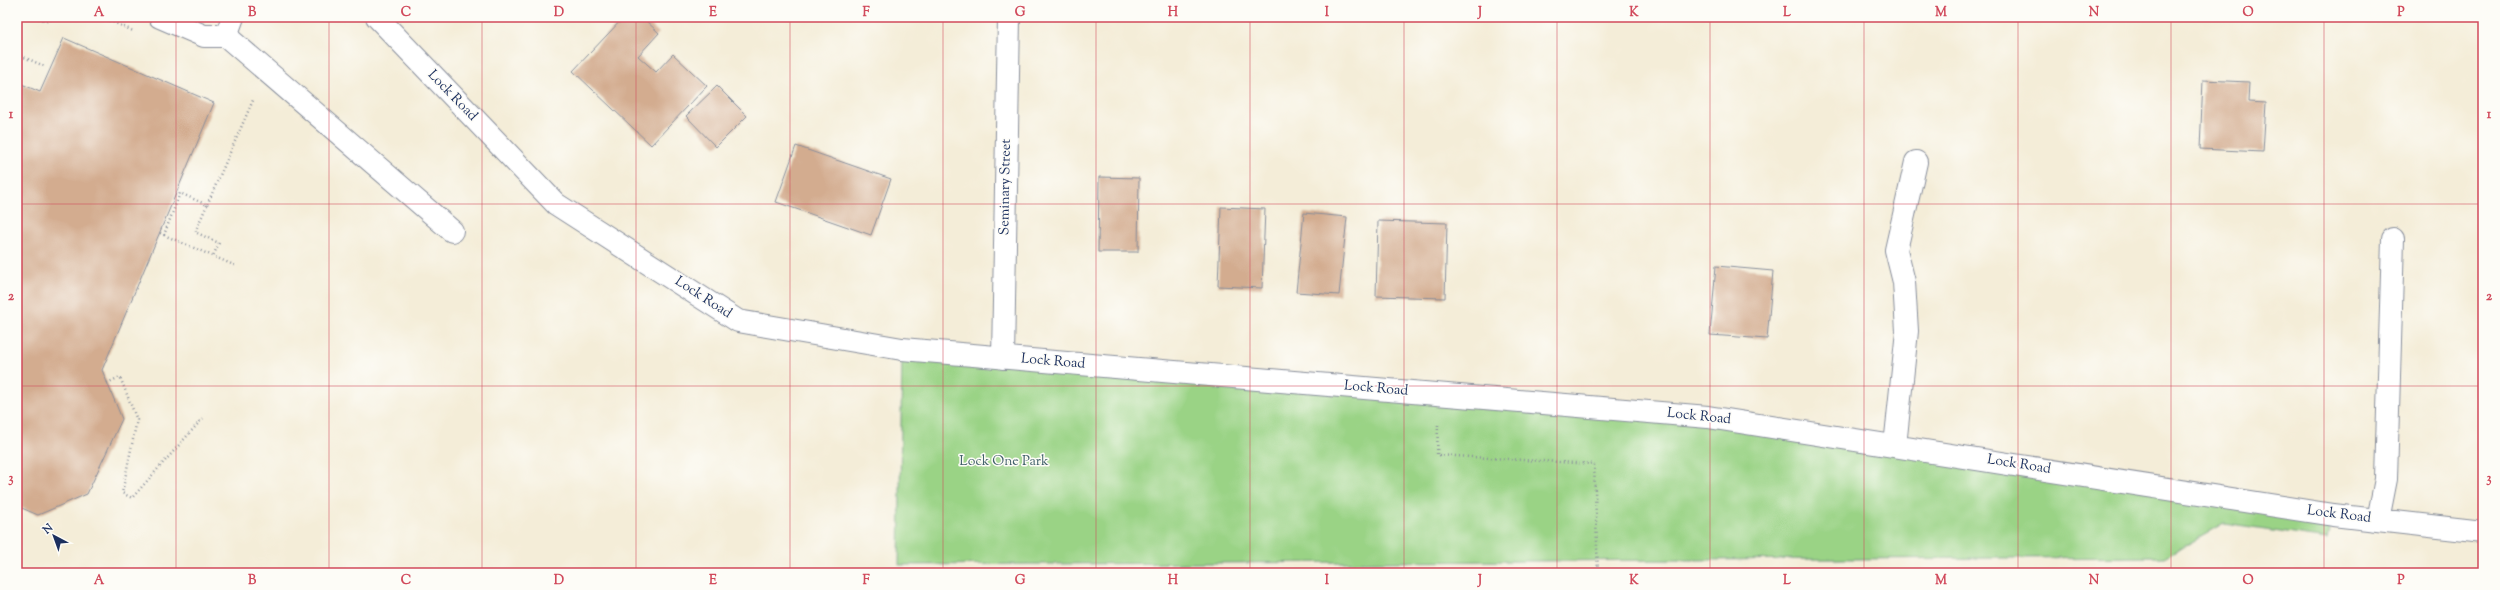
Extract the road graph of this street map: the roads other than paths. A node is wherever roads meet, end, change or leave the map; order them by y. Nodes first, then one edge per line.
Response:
1 (160, 17) edge
2 (377, 17) edge
3 (1009, 17) edge
4 (229, 26) edge
5 (1916, 162) dead end
6 (452, 231) dead end
7 (2393, 240) dead end
8 (1003, 358) junction
9 (1895, 446) junction
10 (2378, 520) junction
11 (2483, 532) edge

1 - 4 street
2 - 8 street, Lock Road
3 - 8 street, Seminary Street
4 - 6 street
5 - 9 street
7 - 10 street
8 - 9 street, Lock Road
9 - 10 street, Lock Road
10 - 11 street, Lock Road

